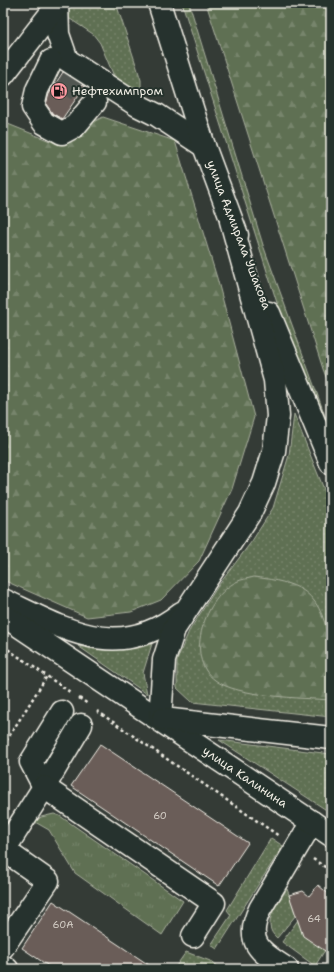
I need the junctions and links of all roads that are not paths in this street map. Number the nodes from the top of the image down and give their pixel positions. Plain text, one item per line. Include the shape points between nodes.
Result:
1 (58, 3) edge
2 (159, 3) edge
3 (58, 34) junction
4 (3, 75) edge
5 (137, 105) junction
6 (204, 146) junction
7 (231, 221) junction
8 (331, 463) edge
9 (3, 600) edge
10 (185, 610) junction
11 (3, 615) edge
12 (62, 712) dead end
13 (160, 719) junction
14 (81, 725) dead end
15 (331, 738) edge
16 (44, 787) junction
17 (312, 822) junction
18 (331, 835) edge
19 (3, 850) edge
20 (193, 936) dead end
21 (3, 947) edge
22 (3, 966) edge
23 (7, 969) edge
24 (287, 969) edge

1 - 3 main road
1 - 4 main road
2 - 6 main road, улица Адмирала Ушакова
3 - 5 main road via 67,60
3 - 5 main road via 55,69 37,90 33,107 44,123 62,132 75,126 88,97 111,106
5 - 6 main road
6 - 7 main road, улица Адмирала Ушакова
7 - 8 main road, улица Адмирала Ушакова
7 - 10 main road via 276,380 278,416 274,451 264,483 250,513
9 - 10 main road via 65,629 83,636 100,638 141,635 158,629
10 - 13 main road via 174,629 164,660
11 - 13 main road, улица Калинина
12 - 16 main road via 31,762
13 - 15 main road, улица Калинина
13 - 17 main road, улица Калинина
14 - 16 main road
16 - 19 main road
16 - 20 main road via 214,903
17 - 18 main road, улица Калинина
17 - 24 main road via 260,909 253,930 259,949
19 - 21 main road via 48,881
22 - 23 main road

